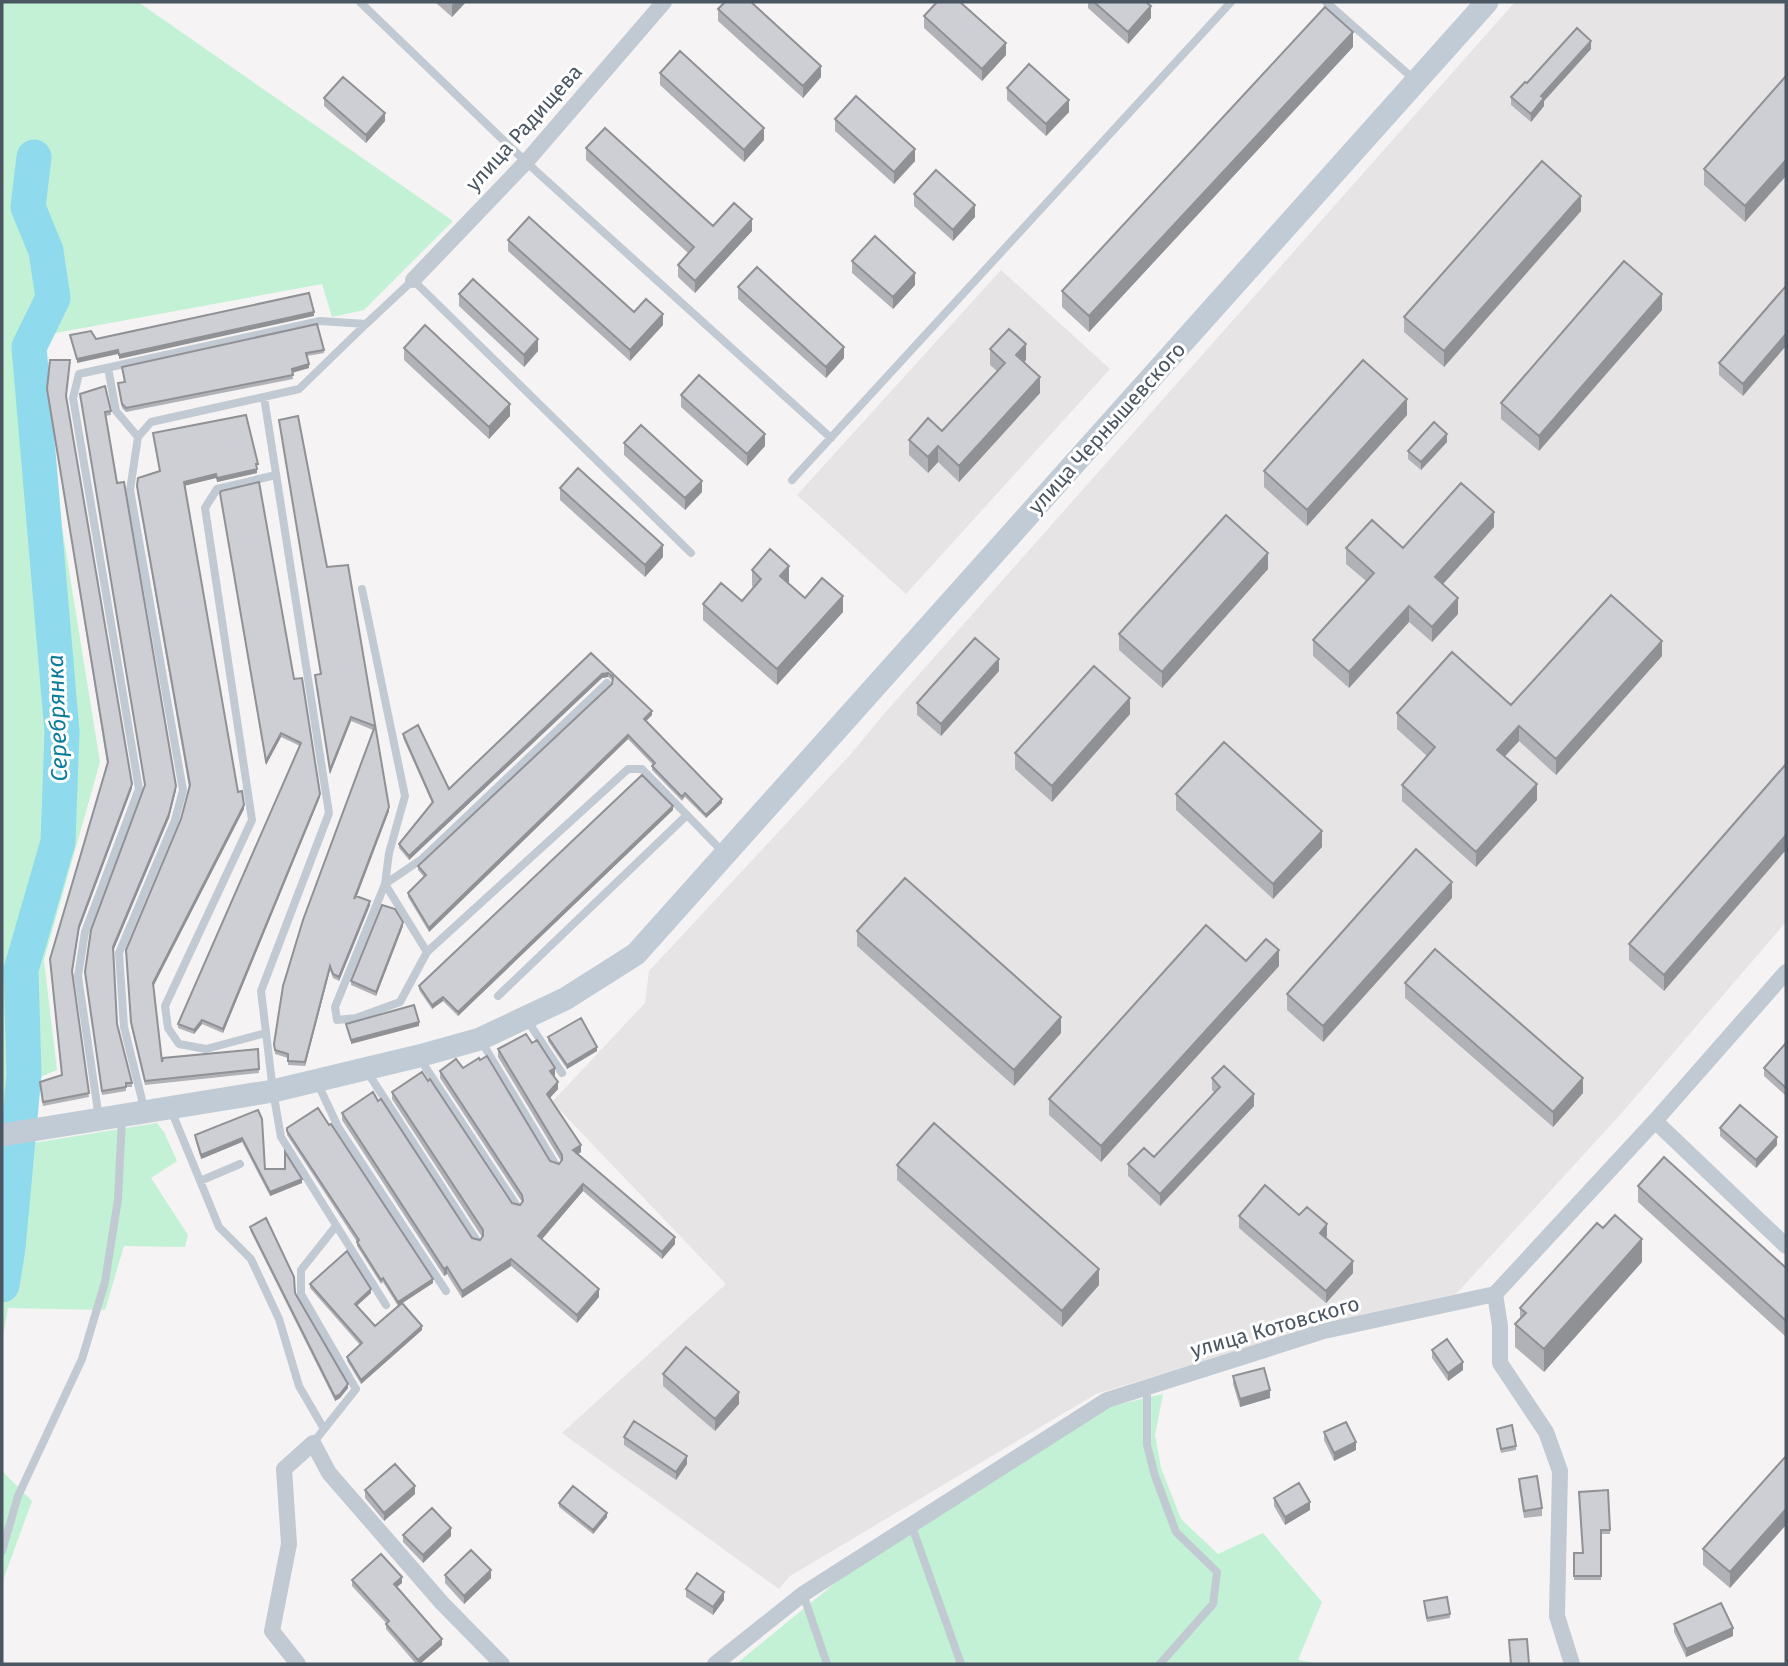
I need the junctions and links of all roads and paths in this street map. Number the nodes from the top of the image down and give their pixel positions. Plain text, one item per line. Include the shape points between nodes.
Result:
1 (360, 2) edge
2 (664, 2) edge
3 (1231, 2) edge
4 (1326, 2) edge
5 (1487, 2) edge
6 (1416, 81) junction
7 (526, 162) junction
8 (413, 280) junction
9 (366, 324) junction
10 (108, 368) junction
11 (264, 397) junction
12 (138, 437) junction
13 (831, 438) junction
14 (276, 475) junction
15 (792, 480) dead end
16 (691, 553) dead end
17 (362, 589) dead end
18 (607, 683) dead end
19 (687, 815) junction
20 (726, 855) junction
21 (385, 884) junction
22 (427, 952) junction
23 (1786, 972) edge
24 (498, 996) dead end
25 (525, 1017) junction
26 (266, 1033) junction
27 (480, 1039) junction
28 (419, 1056) junction
29 (366, 1070) junction
30 (562, 1073) dead end
31 (317, 1082) junction
32 (273, 1091) junction
33 (170, 1108) junction
34 (145, 1112) junction
35 (104, 1118) junction
36 (1656, 1121) junction
37 (2, 1135) edge
38 (240, 1164) dead end
39 (556, 1165) edge
40 (200, 1181) junction
41 (517, 1206) edge
42 (336, 1226) junction
43 (477, 1241) edge
44 (1786, 1246) edge
45 (446, 1291) dead end
46 (1494, 1294) junction
47 (386, 1306) dead end
48 (1147, 1387) junction
49 (324, 1429) junction
50 (313, 1443) junction
51 (911, 1524) junction
52 (2, 1550) edge
53 (803, 1594) junction
54 (298, 1664) edge
55 (502, 1664) edge
56 (715, 1664) edge
57 (827, 1664) edge
58 (961, 1664) edge
59 (1160, 1664) edge
60 (1572, 1664) edge

1 - 7 lane
2 - 7 street, улица Радищева
3 - 13 lane
4 - 6 lane
5 - 6 street, улица Чернышевского
6 - 20 street, улица Чернышевского
7 - 8 street, улица Радищева
7 - 13 lane
8 - 9 lane
8 - 16 lane
9 - 10 lane via 320,321
9 - 11 lane via 299,389
10 - 12 lane via 116,411
10 - 35 lane via 79,374 73,398 139,789 85,932 78,976
11 - 12 lane via 150,422
11 - 14 lane
12 - 34 lane via 130,490 183,790 175,820 119,953 124,1027
13 - 15 lane
14 - 26 lane via 329,813 261,991
14 - 26 lane via 217,489 205,508 252,820 165,1006 168,1028 179,1044 206,1049
17 - 21 lane via 405,796
18 - 21 lane via 422,859
19 - 20 lane
19 - 22 lane via 642,769 628,769
19 - 24 lane
20 - 25 street, улица Чернышевского via 636,954 565,999
21 - 22 lane
21 - 22 lane via 335,1007 337,1020 400,1002
23 - 36 street
25 - 27 street, улица Чернышевского
25 - 30 lane
26 - 32 lane
27 - 28 street, улица Чернышевского
27 - 39 lane
28 - 29 street, улица Чернышевского
28 - 41 lane
29 - 31 street, улица Чернышевского
29 - 43 lane
31 - 32 street, улица Чернышевского
31 - 45 lane via 338,1127
32 - 33 street, улица Чернышевского
32 - 42 lane via 281,1137
33 - 34 street, улица Чернышевского
33 - 40 lane
34 - 35 street, улица Чернышевского
35 - 37 street, улица Чернышевского
35 - 52 lane via 118,1199 105,1282 82,1359 18,1496
36 - 44 street
36 - 46 street
38 - 40 lane
40 - 49 lane via 219,1227 251,1259 279,1319 299,1386
42 - 47 lane
42 - 49 lane via 301,1270 302,1294 356,1389
46 - 48 street, улица Котовского via 1324,1332
46 - 60 street via 1500,1363 1546,1432 1560,1471 1557,1616
48 - 51 street, улица Котовского via 1107,1400
48 - 59 lane via 1147,1445 1176,1532 1217,1572 1213,1604
49 - 50 lane
50 - 54 street via 284,1469 289,1544 272,1631
50 - 55 street via 329,1473 442,1603
51 - 53 street, улица Котовского
51 - 58 lane
53 - 56 street, улица Котовского
53 - 57 lane

